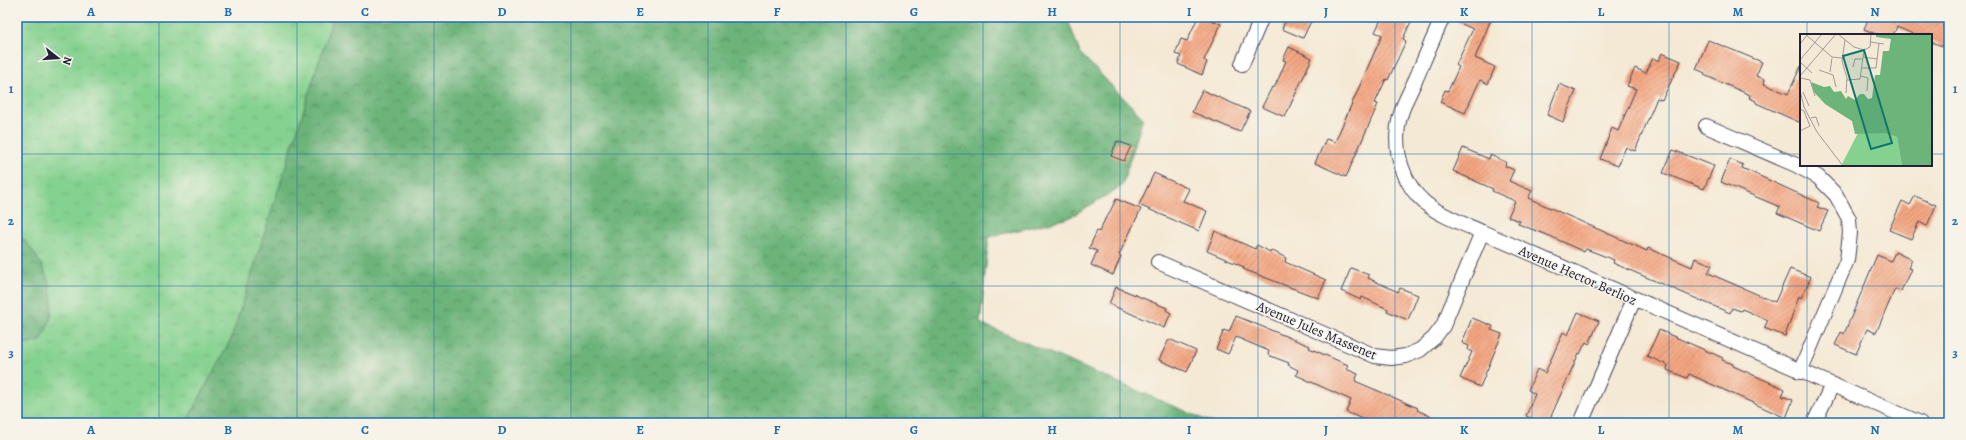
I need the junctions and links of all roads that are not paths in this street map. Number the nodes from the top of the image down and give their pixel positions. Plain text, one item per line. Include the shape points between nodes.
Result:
1 (1262, 17) edge
2 (1442, 17) edge
3 (1242, 64) dead end
4 (1706, 126) dead end
5 (1482, 232) junction
6 (1158, 262) dead end
7 (1634, 299) junction
8 (1800, 372) junction
9 (1832, 385) junction
10 (1581, 423) edge
11 (1814, 423) edge
12 (1920, 423) edge

1 - 3 street
2 - 5 street, Avenue Hector Berlioz via 1402,112 1397,134 1399,157 1408,181 1426,203
4 - 8 street via 1818,177 1836,195 1849,219 1847,260
5 - 6 street, Avenue Jules Massenet via 1438,334 1420,350 1396,358 1375,356
5 - 7 street, Avenue Hector Berlioz
7 - 8 street, Avenue Hector Berlioz
7 - 10 street
8 - 9 street, Avenue Hector Berlioz
9 - 11 street
9 - 12 street, Avenue Hector Berlioz

